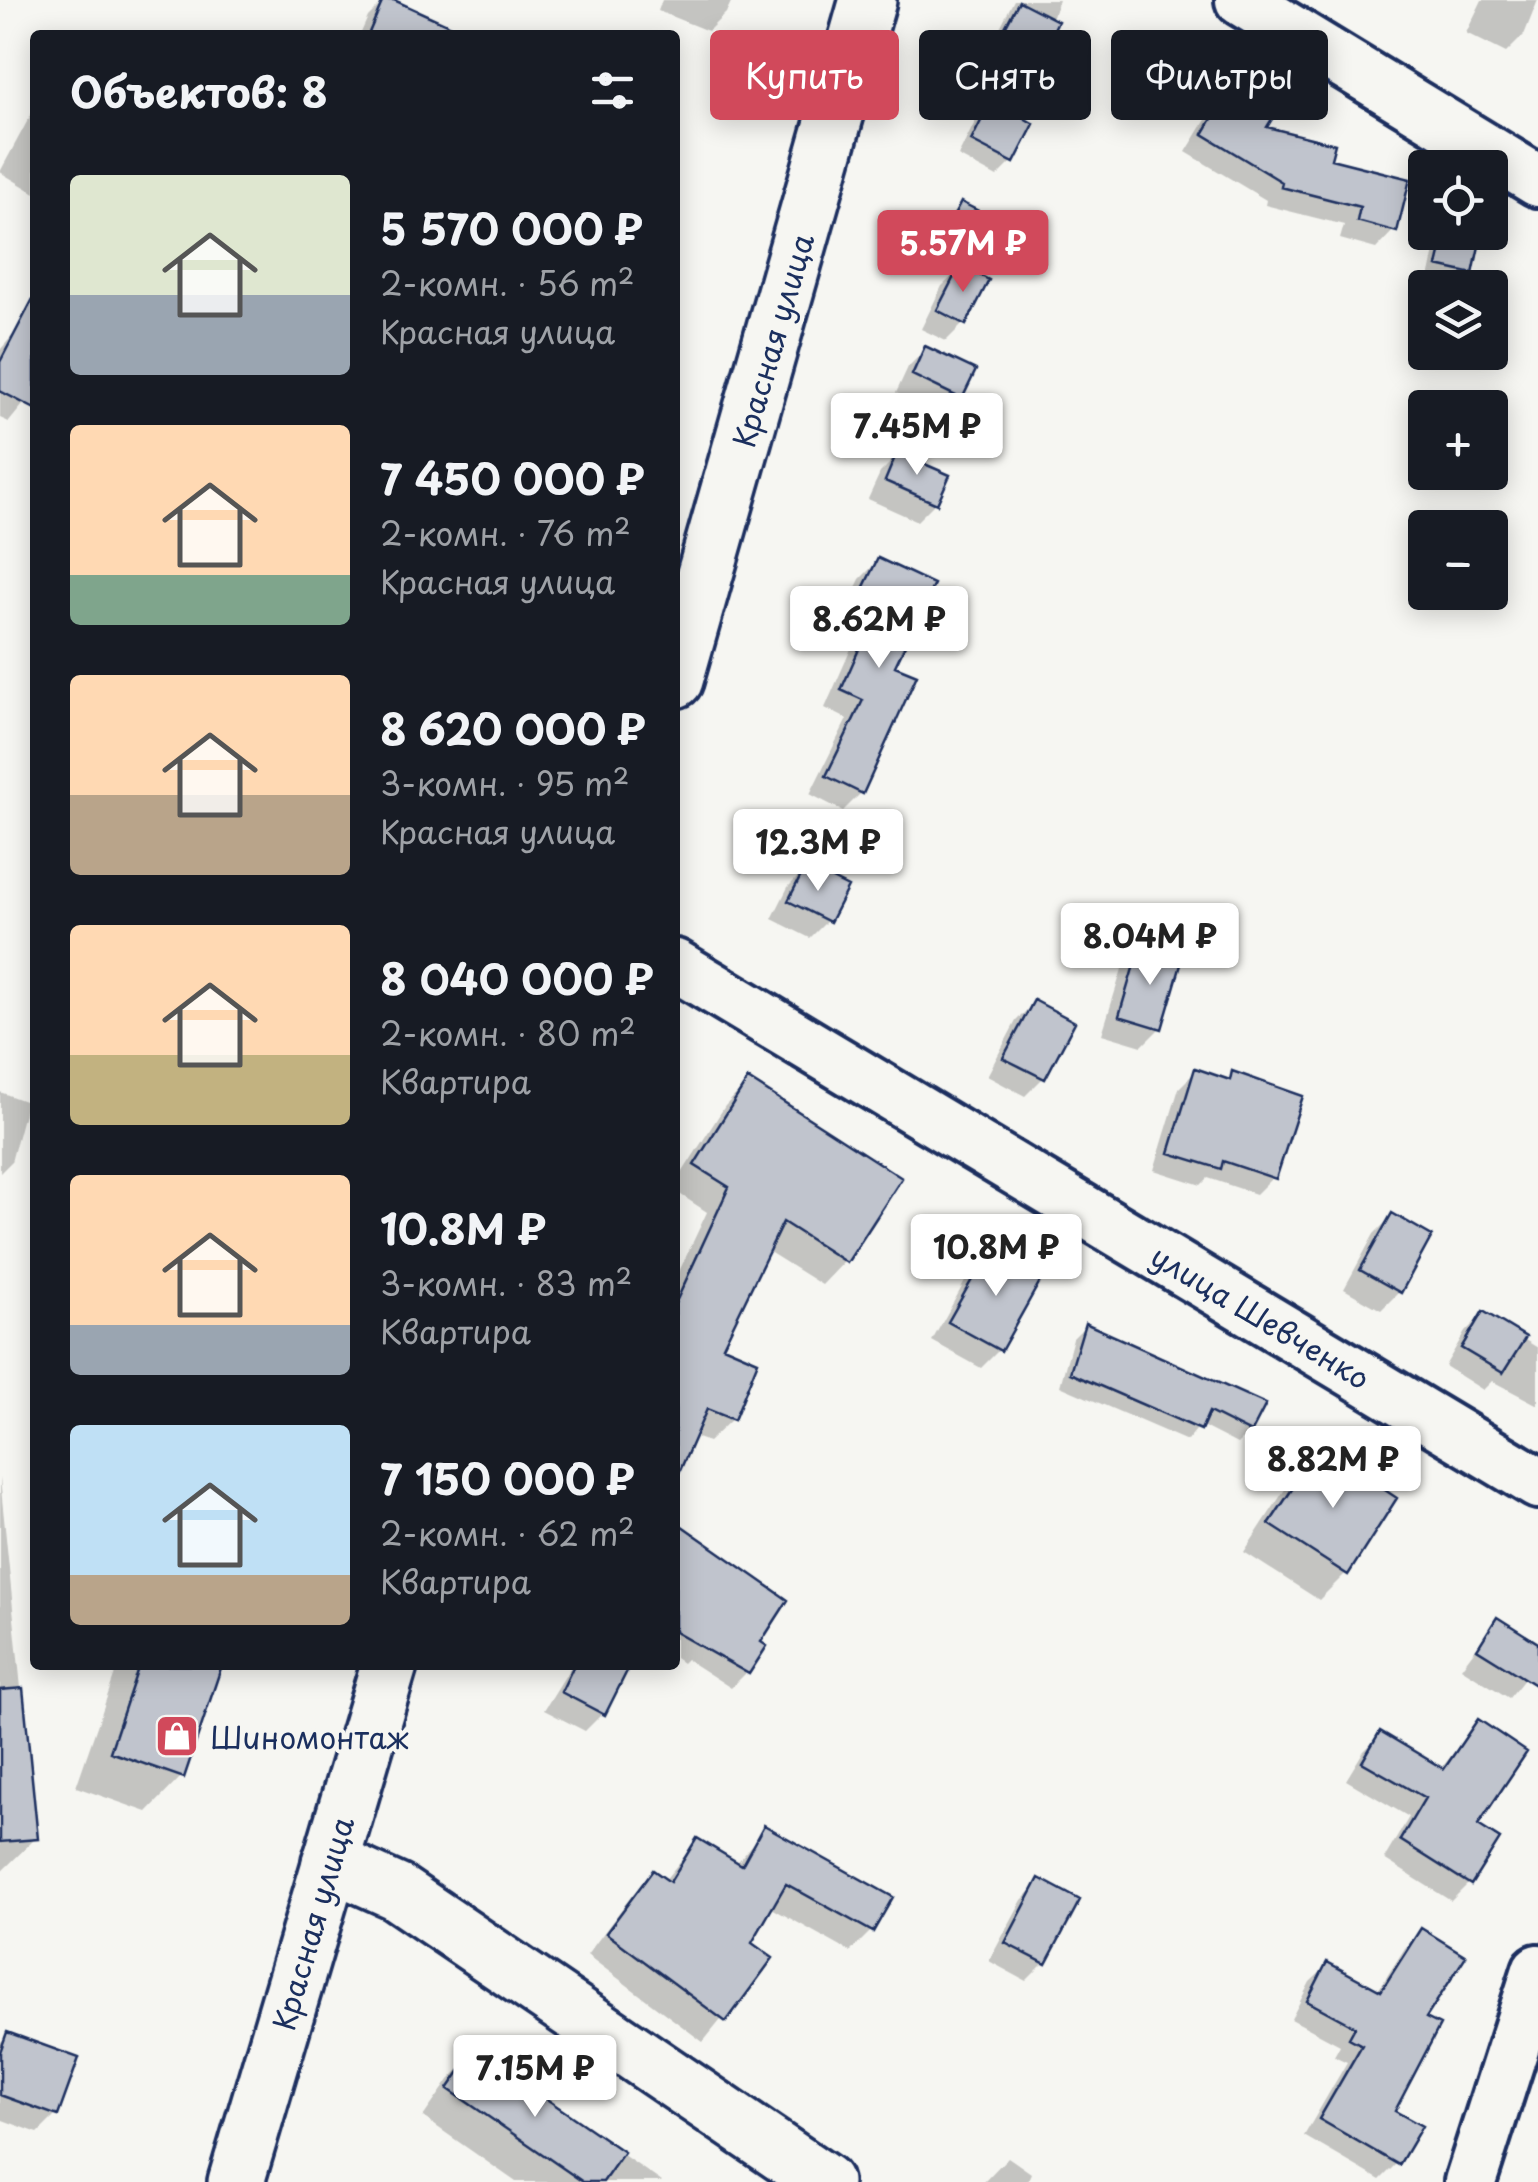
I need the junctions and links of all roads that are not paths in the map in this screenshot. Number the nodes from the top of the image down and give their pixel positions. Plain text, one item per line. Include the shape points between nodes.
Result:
1 (868, 0) edge
2 (1241, 0) edge
3 (1538, 181) edge
4 (680, 662) edge
5 (680, 968) edge
6 (1538, 1483) edge
7 (388, 1670) edge
8 (330, 1862) junction
9 (1538, 1970) edge
10 (236, 2182) edge
11 (824, 2182) edge
12 (1470, 2182) edge

1 - 4 main road, Красная улица
2 - 3 street
5 - 6 street, улица Шевченко
7 - 8 main road, Красная улица
8 - 10 main road, Красная улица
8 - 11 main road via 397,1892
9 - 12 street

